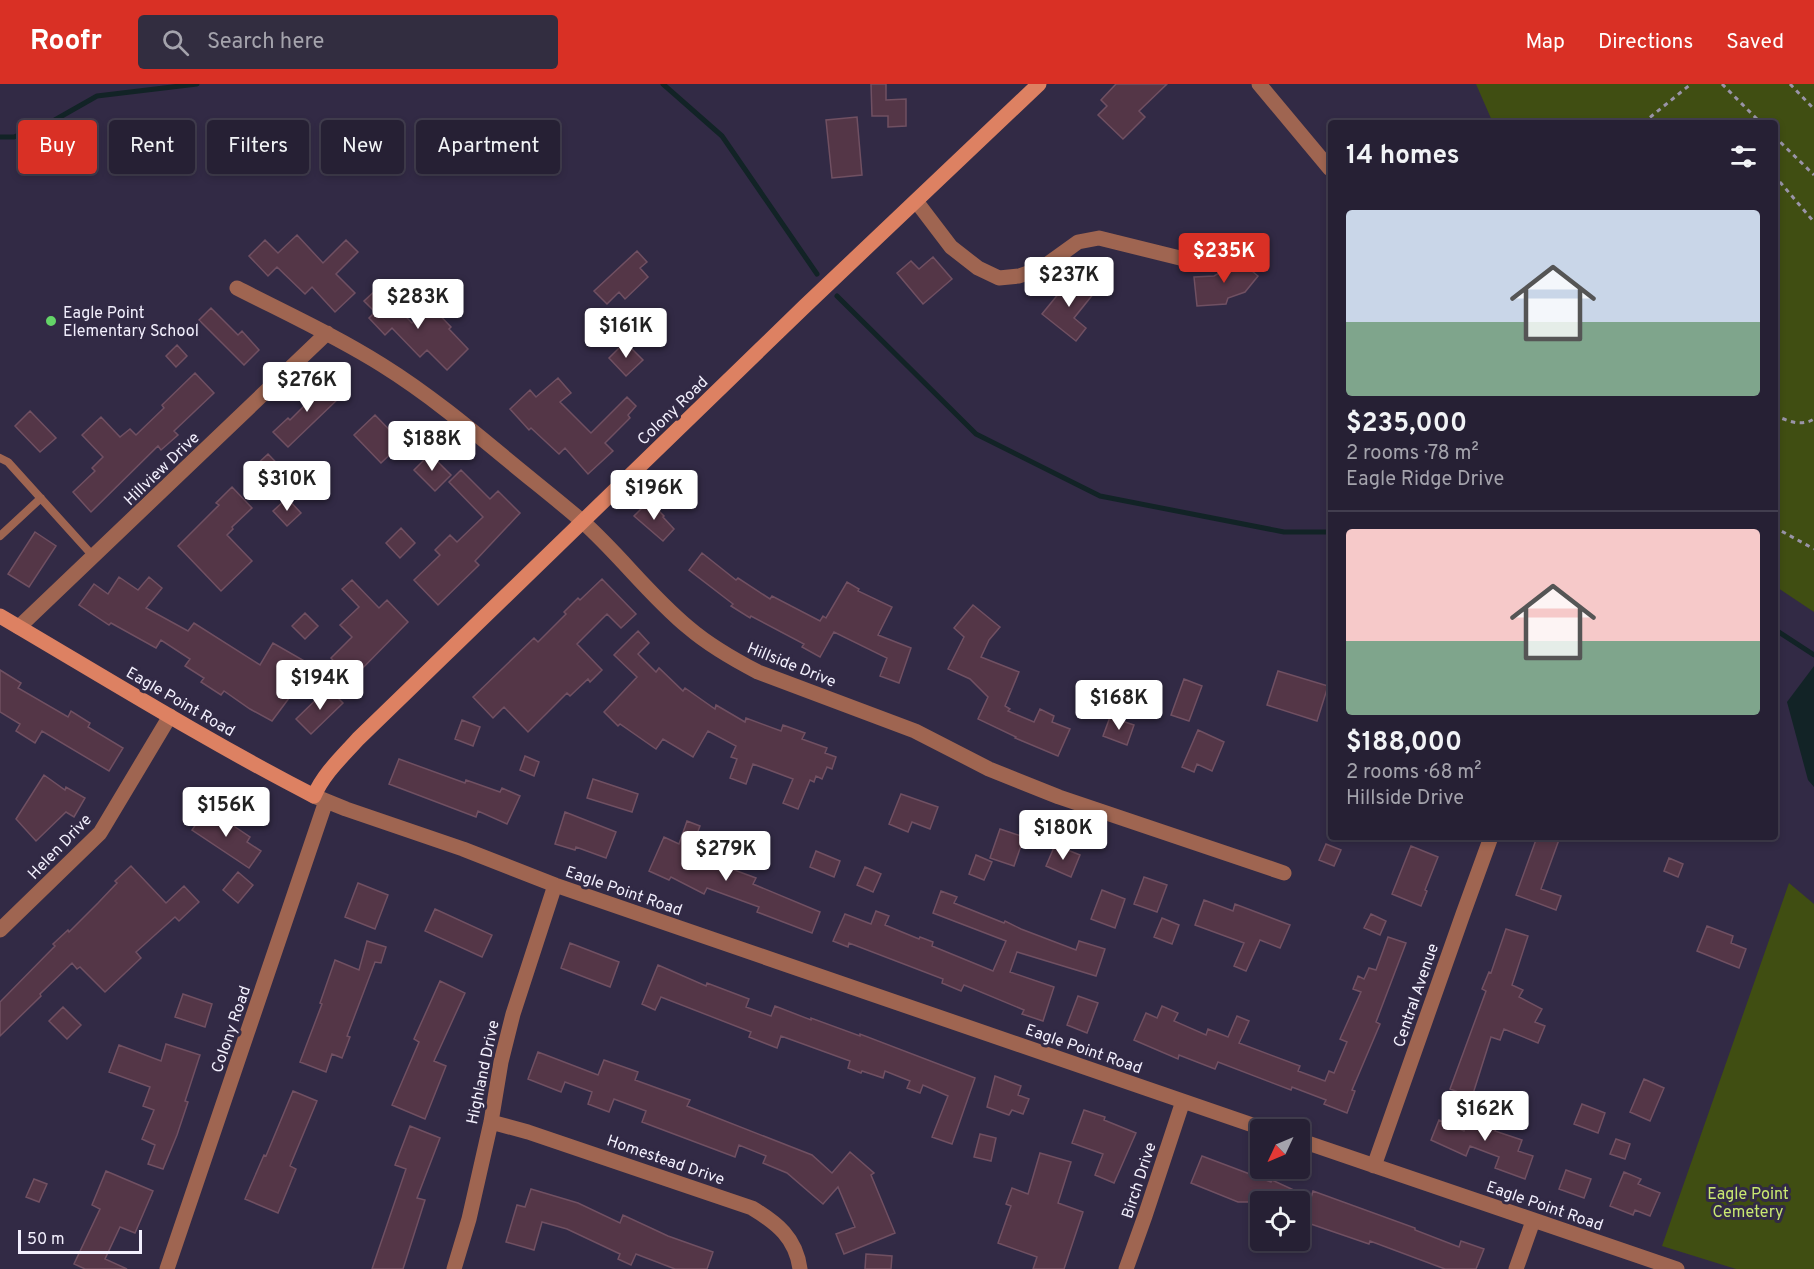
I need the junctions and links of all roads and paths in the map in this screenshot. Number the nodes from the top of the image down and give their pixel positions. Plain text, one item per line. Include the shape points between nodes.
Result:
1 (1039, 84) edge
2 (1259, 84) edge
3 (1691, 84) edge
4 (1722, 84) edge
5 (1791, 84) edge
6 (1814, 108) edge
7 (1647, 120) edge
8 (1758, 120) edge
9 (1778, 140) edge
10 (1328, 167) edge
11 (1814, 175) edge
12 (1778, 180) edge
13 (916, 201) junction
14 (1814, 222) edge
15 (1184, 259) dead end
16 (237, 288) dead end
17 (327, 333) junction
18 (1778, 417) edge
19 (1814, 419) edge
20 (0, 458) edge
21 (41, 498) junction
22 (582, 522) junction
23 (1778, 529) edge
24 (0, 536) edge
25 (1814, 549) edge
26 (93, 556) junction
27 (0, 616) edge
28 (19, 627) junction
29 (170, 716) junction
30 (320, 798) junction
31 (1490, 840) edge
32 (1284, 873) dead end
33 (555, 885) junction
34 (0, 930) edge
35 (1183, 1101) junction
36 (491, 1122) junction
37 (1250, 1124) edge
38 (1310, 1144) edge
39 (1374, 1166) junction
40 (1533, 1221) junction
41 (167, 1269) edge
42 (454, 1269) edge
43 (800, 1269) edge
44 (1126, 1269) edge
45 (1516, 1269) edge
46 (1677, 1269) edge

1 - 13 street, Colony Road
2 - 10 street
3 - 7 path
4 - 8 path
5 - 6 path
9 - 11 path
12 - 14 path
13 - 15 street via 951,247 999,278 1042,268 1078,242 1099,238
13 - 22 street, Colony Road
16 - 17 street, Hillside Drive
17 - 22 street, Hillside Drive via 423,393
17 - 26 street, Hillview Drive
18 - 19 path via 1793,423
20 - 21 lane
21 - 24 lane
21 - 26 lane
22 - 30 street, Colony Road via 358,739 319,786
22 - 32 street, Hillside Drive via 687,627 714,648 758,672 915,731 988,769 1059,797
23 - 25 path
26 - 28 street, Hillview Drive
27 - 28 street, Eagle Point Road
28 - 29 street, Eagle Point Road
29 - 30 street, Eagle Point Road
29 - 34 street, Helen Drive via 100,833
30 - 33 street, Eagle Point Road
30 - 41 street, Colony Road
31 - 39 street, Central Avenue
33 - 35 street, Eagle Point Road
33 - 36 street, Highland Drive via 513,1014
35 - 37 street, Eagle Point Road
35 - 44 street, Birch Drive
36 - 42 street, Highland Drive via 470,1220
36 - 43 street, Homestead Drive via 752,1208 789,1238
38 - 39 street, Eagle Point Road
39 - 40 street, Eagle Point Road
40 - 45 street
40 - 46 street, Eagle Point Road

